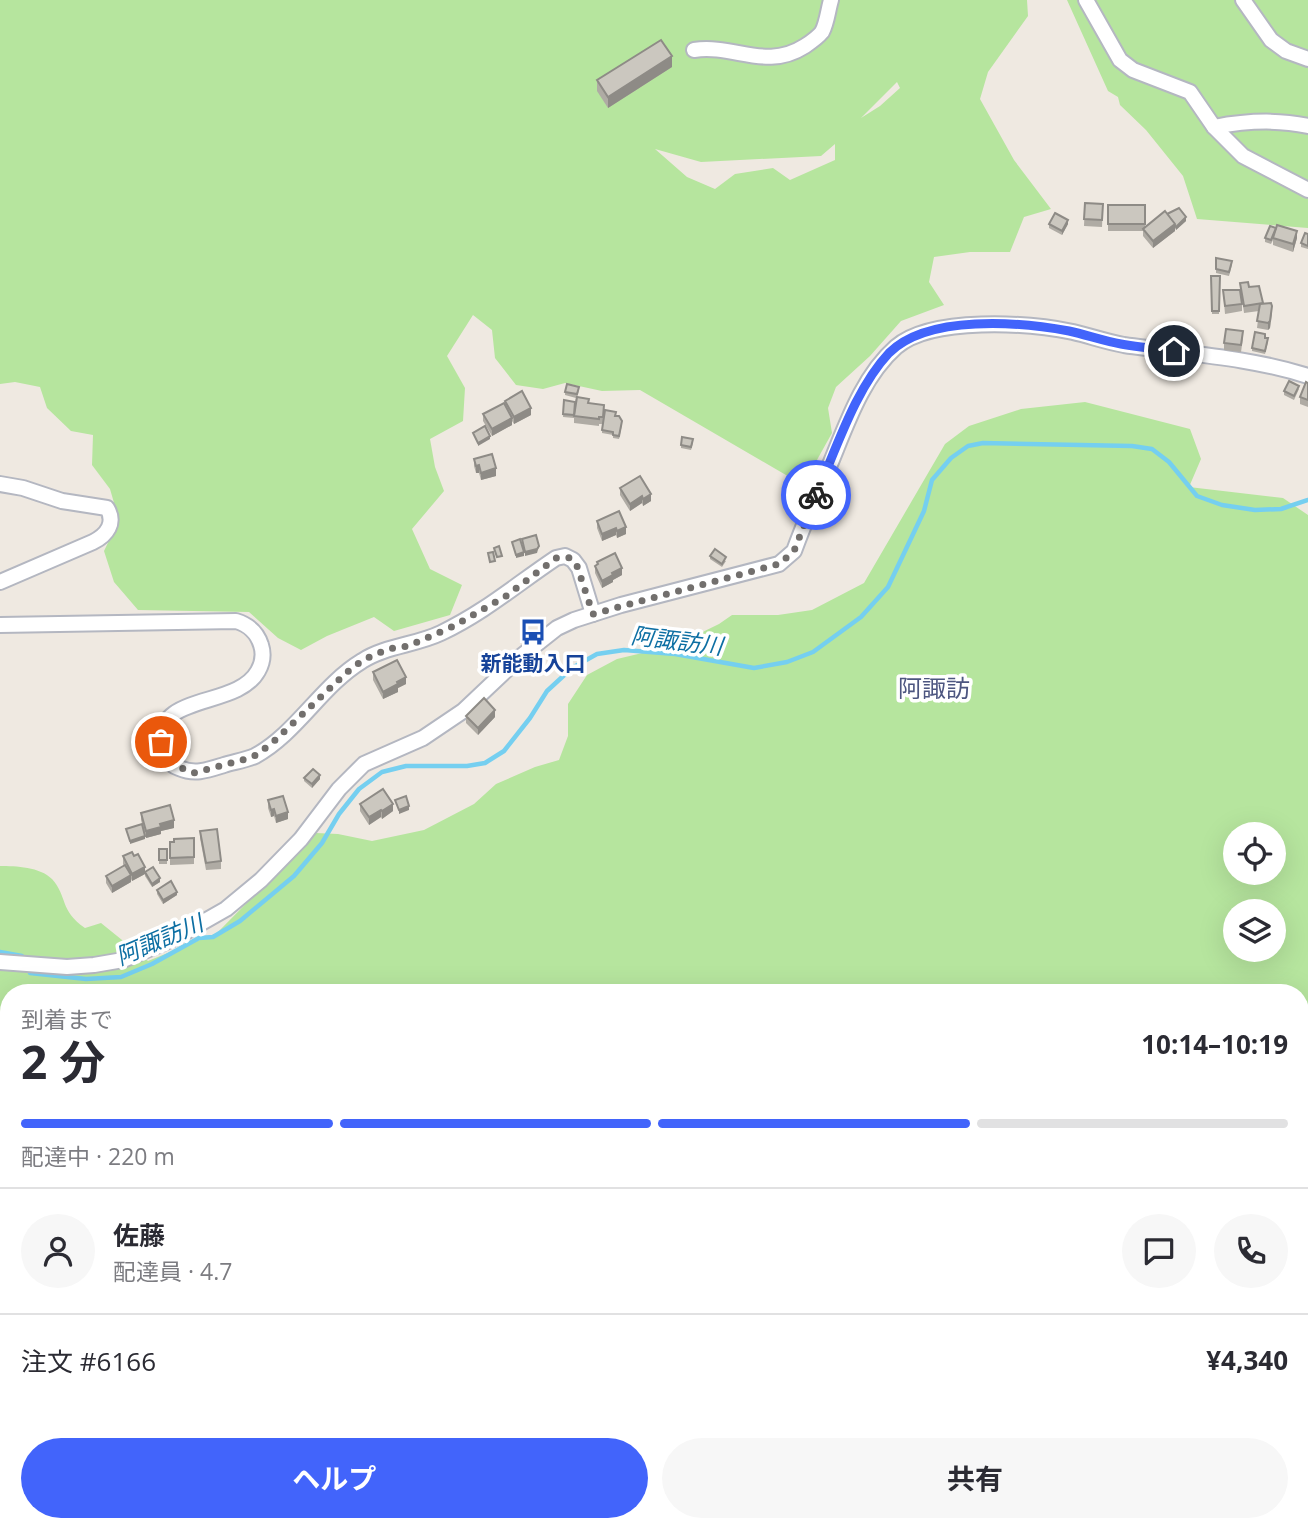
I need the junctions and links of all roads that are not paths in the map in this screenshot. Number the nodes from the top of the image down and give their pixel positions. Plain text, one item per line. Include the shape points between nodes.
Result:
1 (831, 0) edge
2 (1086, 0) edge
3 (1243, 0) edge
4 (694, 50) dead end
5 (1308, 59) edge
6 (1308, 126) edge
7 (1214, 127) junction
8 (1308, 190) edge
9 (1308, 376) edge
10 (0, 484) edge
11 (0, 582) edge
12 (593, 614) junction
13 (0, 625) edge
14 (0, 962) edge

1 - 4 street via 821,33 794,53 764,58 710,48
2 - 7 street via 1120,61 1190,92
3 - 5 street via 1271,40
6 - 7 street via 1238,122
7 - 8 street via 1243,156
9 - 12 street via 1280,367 1023,325 963,326 926,333 899,344 877,368 849,420 794,551 779,564
10 - 11 street via 107,508 111,521 105,536
12 - 13 street via 576,563 565,556 556,558 506,596 449,629 363,660 253,757 194,773 169,763 163,754 162,727 180,709 233,692 254,678 263,659 262,648 247,624
12 - 14 street via 557,628 463,711 423,738 364,764 261,880 202,924 123,960 67,967

